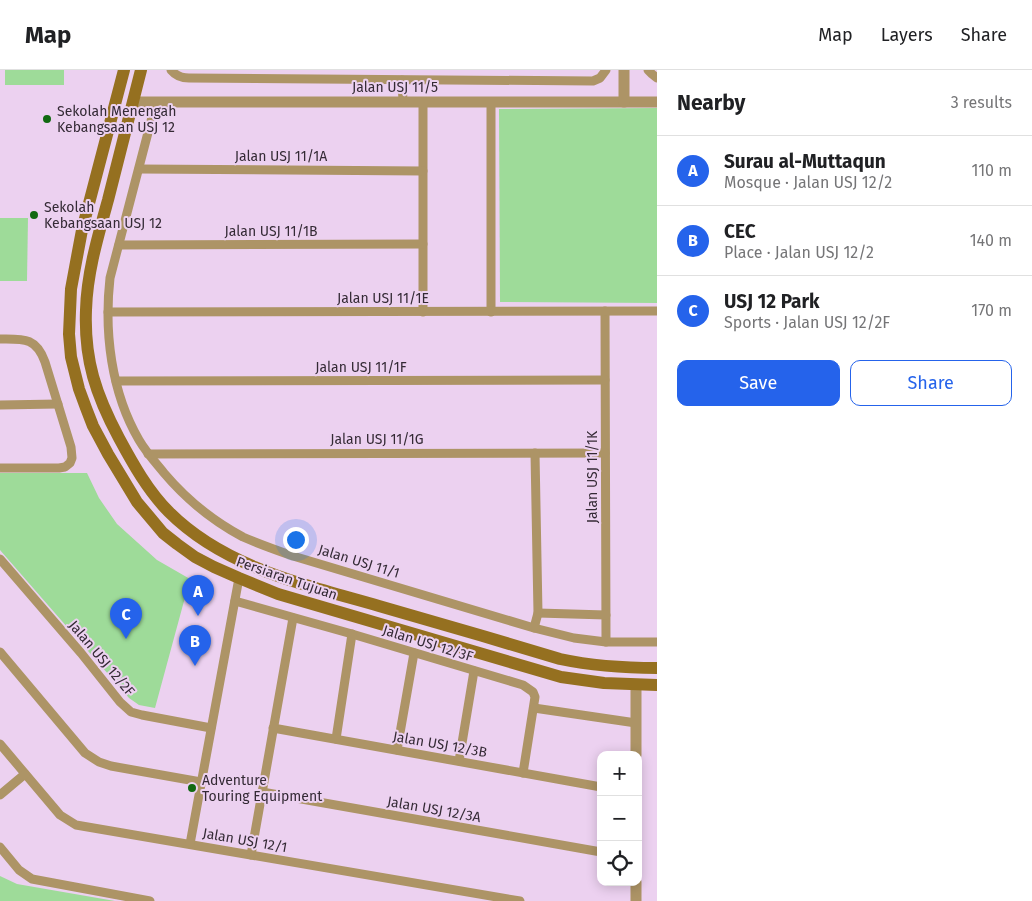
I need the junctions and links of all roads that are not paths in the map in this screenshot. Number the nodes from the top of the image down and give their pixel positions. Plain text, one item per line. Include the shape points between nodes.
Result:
1 (124, 70) edge
2 (141, 70) edge
3 (171, 70) edge
4 (606, 70) edge
5 (624, 70) edge
6 (648, 70) edge
7 (657, 78) edge
8 (402, 80) junction
9 (133, 102) junction
10 (156, 102) junction
11 (402, 102) junction
12 (422, 102) junction
13 (490, 102) junction
14 (624, 102) junction
15 (657, 102) edge
16 (139, 169) junction
17 (423, 171) junction
18 (423, 244) junction
19 (119, 245) junction
20 (657, 311) edge
21 (108, 312) junction
22 (423, 312) junction
23 (490, 312) junction
24 (605, 312) junction
25 (0, 339) edge
26 (605, 380) junction
27 (116, 381) junction
28 (58, 404) junction
29 (0, 405) edge
30 (109, 419) junction
31 (94, 426) junction
32 (535, 453) junction
33 (605, 453) junction
34 (148, 454) junction
35 (0, 468) edge
36 (0, 559) edge
37 (239, 578) junction
38 (235, 601) junction
39 (538, 612) junction
40 (606, 615) junction
41 (293, 618) junction
42 (534, 628) junction
43 (352, 634) junction
44 (606, 642) junction
45 (657, 642) edge
46 (0, 652) edge
47 (414, 653) junction
48 (657, 668) edge
49 (474, 671) junction
50 (636, 685) junction
51 (657, 685) edge
52 (534, 708) junction
53 (636, 723) junction
54 (211, 728) junction
55 (274, 728) junction
56 (336, 739) junction
57 (0, 744) edge
58 (397, 750) junction
59 (636, 751) edge
60 (459, 761) junction
61 (523, 773) junction
62 (25, 774) junction
63 (202, 782) junction
64 (597, 786) edge
65 (262, 792) junction
66 (0, 795) edge
67 (190, 844) junction
68 (0, 847) edge
69 (597, 851) edge
70 (251, 855) junction
71 (636, 886) edge
72 (150, 901) edge
73 (520, 901) edge
74 (636, 901) edge

1 - 31 main road, Persiaran Tujuan via 70,289 71,357 79,389
2 - 9 main road, Persiaran Tujuan
3 - 8 street via 182,78
4 - 8 street via 593,81
5 - 14 street
6 - 7 street
8 - 11 street
9 - 10 street, Jalan USJ 11/5
9 - 30 main road, Persiaran Tujuan via 87,291 88,355
10 - 11 street, Jalan USJ 11/5
10 - 16 street, Jalan USJ 11/1
11 - 12 street, Jalan USJ 11/5
12 - 13 street, Jalan USJ 11/5
12 - 17 street
13 - 14 street, Jalan USJ 11/5
13 - 23 street
14 - 15 street, Jalan USJ 11/5
16 - 17 street, Jalan USJ 11/1A
16 - 19 street, Jalan USJ 11/1
17 - 18 street
18 - 19 street, Jalan USJ 11/1B
18 - 22 street
19 - 21 street, Jalan USJ 11/1 via 110,278
20 - 24 street, Jalan USJ 11/1E
21 - 22 street, Jalan USJ 11/1E
21 - 27 street, Jalan USJ 11/1
22 - 23 street, Jalan USJ 11/1E
23 - 24 street, Jalan USJ 11/1E
24 - 26 street, Jalan USJ 11/1K
25 - 28 street via 35,344 43,356
26 - 27 street, Jalan USJ 11/1F
26 - 33 street, Jalan USJ 11/1K
27 - 34 street, Jalan USJ 11/1 via 128,417
28 - 29 street
28 - 35 street via 71,447 70,463 58,468
30 - 31 main road via 98,418
30 - 48 main road, Persiaran Tujuan via 135,466 168,512 200,538 241,561 305,584 560,659 616,668
31 - 37 main road, Persiaran Tujuan via 136,502 163,532 195,557
32 - 33 street, Jalan USJ 11/1G
32 - 34 street, Jalan USJ 11/1G
32 - 39 street
33 - 40 street, Jalan USJ 11/1K
34 - 42 street, Jalan USJ 11/1 via 187,498 218,522 263,546
36 - 54 street, Jalan USJ 12/2F via 131,712
37 - 38 street
37 - 50 main road, Persiaran Tujuan via 278,594 561,677
38 - 41 street, Jalan USJ 12/3F
38 - 54 street
39 - 40 street
39 - 42 street
40 - 44 street, Jalan USJ 11/1K
41 - 43 street, Jalan USJ 12/3F
41 - 55 street
42 - 44 street, Jalan USJ 11/1
43 - 47 street, Jalan USJ 12/3F
43 - 56 street
44 - 45 street, Jalan USJ 11/1
46 - 63 street via 91,758 111,766
47 - 49 street, Jalan USJ 12/3F
47 - 58 street
49 - 52 street, Jalan USJ 12/3F via 529,688 535,697
49 - 60 street
50 - 51 main road, Persiaran Tujuan
50 - 53 street
52 - 53 street
52 - 61 street, Jalan USJ 12/3F
53 - 59 street
54 - 63 street
55 - 56 street, Jalan USJ 12/3B
55 - 65 street
56 - 58 street, Jalan USJ 12/3B
57 - 62 street, Jalan USJ 12/1
58 - 60 street, Jalan USJ 12/3B
60 - 61 street, Jalan USJ 12/3B
61 - 64 street, Jalan USJ 12/3B
62 - 66 street
62 - 67 street, Jalan USJ 12/1 via 60,815 76,824
63 - 67 street
65 - 69 street, Jalan USJ 12/3A
65 - 70 street
67 - 70 street, Jalan USJ 12/1
68 - 72 street via 32,879
70 - 73 street, Jalan USJ 12/1
71 - 74 street

